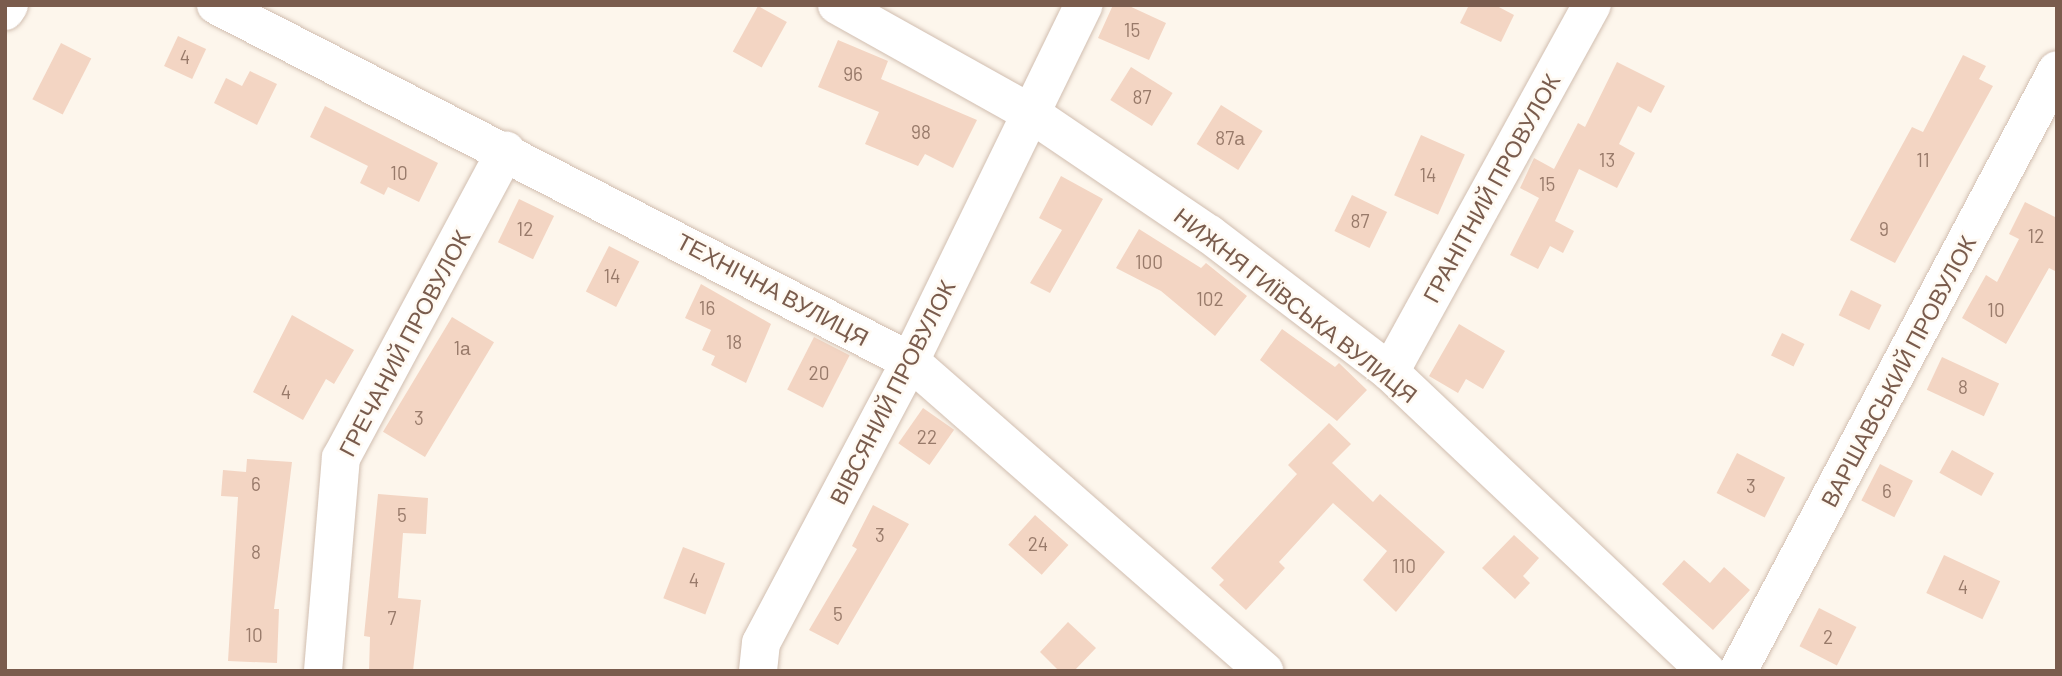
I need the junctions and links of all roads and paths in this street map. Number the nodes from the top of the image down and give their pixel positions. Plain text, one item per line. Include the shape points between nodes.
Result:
1 (9, 5) edge
2 (216, 5) edge
3 (836, 5) edge
4 (1084, 5) edge
5 (1592, 5) edge
6 (5, 11) edge
7 (2057, 70) edge
8 (1030, 113) junction
9 (506, 150) junction
10 (910, 361) junction
11 (1390, 372) junction
12 (323, 671) edge
13 (758, 671) edge
14 (1264, 671) edge
15 (1706, 671) edge
16 (1738, 671) edge

1 - 6 street
2 - 9 street, ТЕХНІЧНА ВУЛИЦЯ
3 - 8 street, НИЖНЯ ГИЇВСЬКА ВУЛИЦЯ
4 - 8 street, ВІВСЯНИЙ ПРОВУЛОК
5 - 11 street, ГРАНІТНИЙ ПРОВУЛОК
7 - 16 street, ВАРШАВСЬКИЙ ПРОВУЛОК
8 - 10 street, ВІВСЯНИЙ ПРОВУЛОК
8 - 11 street, НИЖНЯ ГИЇВСЬКА ВУЛИЦЯ via 1209,234
9 - 10 street, ТЕХНІЧНА ВУЛИЦЯ
9 - 12 street, ГРЕЧАНИЙ ПРОВУЛОК via 341,458
10 - 13 street, ВІВСЯНИЙ ПРОВУЛОК via 761,643
10 - 14 street, ТЕХНІЧНА ВУЛИЦЯ
11 - 15 street, НИЖНЯ ГИЇВСЬКА ВУЛИЦЯ

